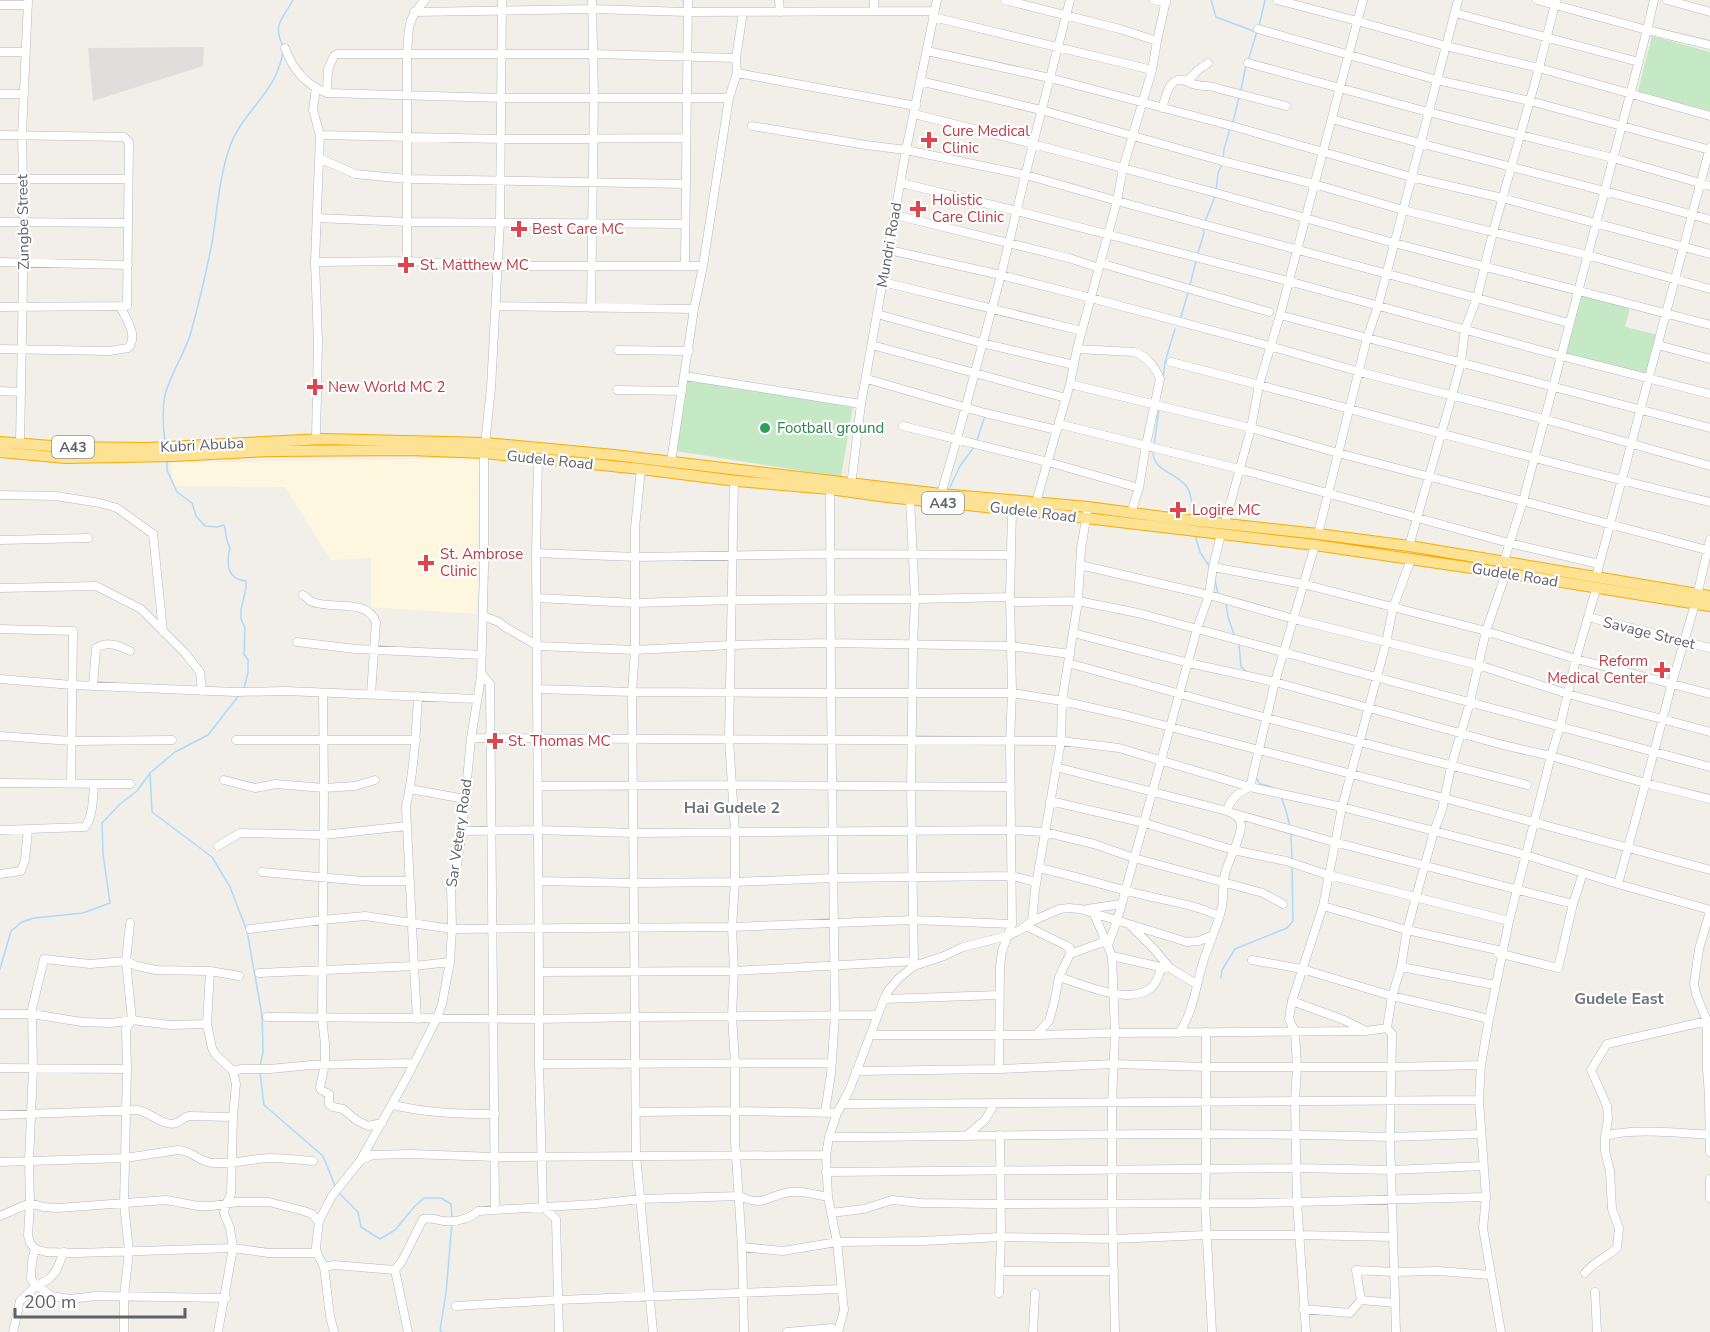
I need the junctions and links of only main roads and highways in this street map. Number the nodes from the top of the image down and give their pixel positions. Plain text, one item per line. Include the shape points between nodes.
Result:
1 (0, 442) edge
2 (258, 442) joint
3 (485, 448) junction
4 (0, 452) edge
5 (146, 452) junction
6 (173, 452) junction
7 (851, 487) junction
8 (1087, 512) junction
9 (1317, 540) junction
10 (1596, 583) junction
11 (1710, 596) edge
12 (1696, 598) junction
13 (1710, 606) edge

1 - 5 highway, A43
2 - 3 highway, Gudele Road / A43 via 316,439
2 - 6 highway, Kubri Abuba / A43
3 - 6 highway, Gudele Road / A43
3 - 7 highway, Gudele Road / A43 via 671,462
3 - 7 highway, Gudele Road / A43 via 538,459 638,470 830,489
4 - 5 highway, A43 via 66,458
5 - 6 highway, Kubri Abuba / A43
7 - 8 highway, Gudele Road / A43 via 1036,502
7 - 8 highway, Gudele Road / A43 via 910,499 1012,510
8 - 9 highway, Gudele Road / A43 via 1221,534
8 - 9 highway, Gudele Road / A43 via 1225,524
9 - 10 highway, Gudele Road / A43 via 1411,559
9 - 10 highway, Gudele Road / A43 via 1409,546 1504,561
10 - 12 highway, Gudele Road / A43
11 - 12 highway, Gudele Road / A43
12 - 13 highway, Gudele Road / A43

